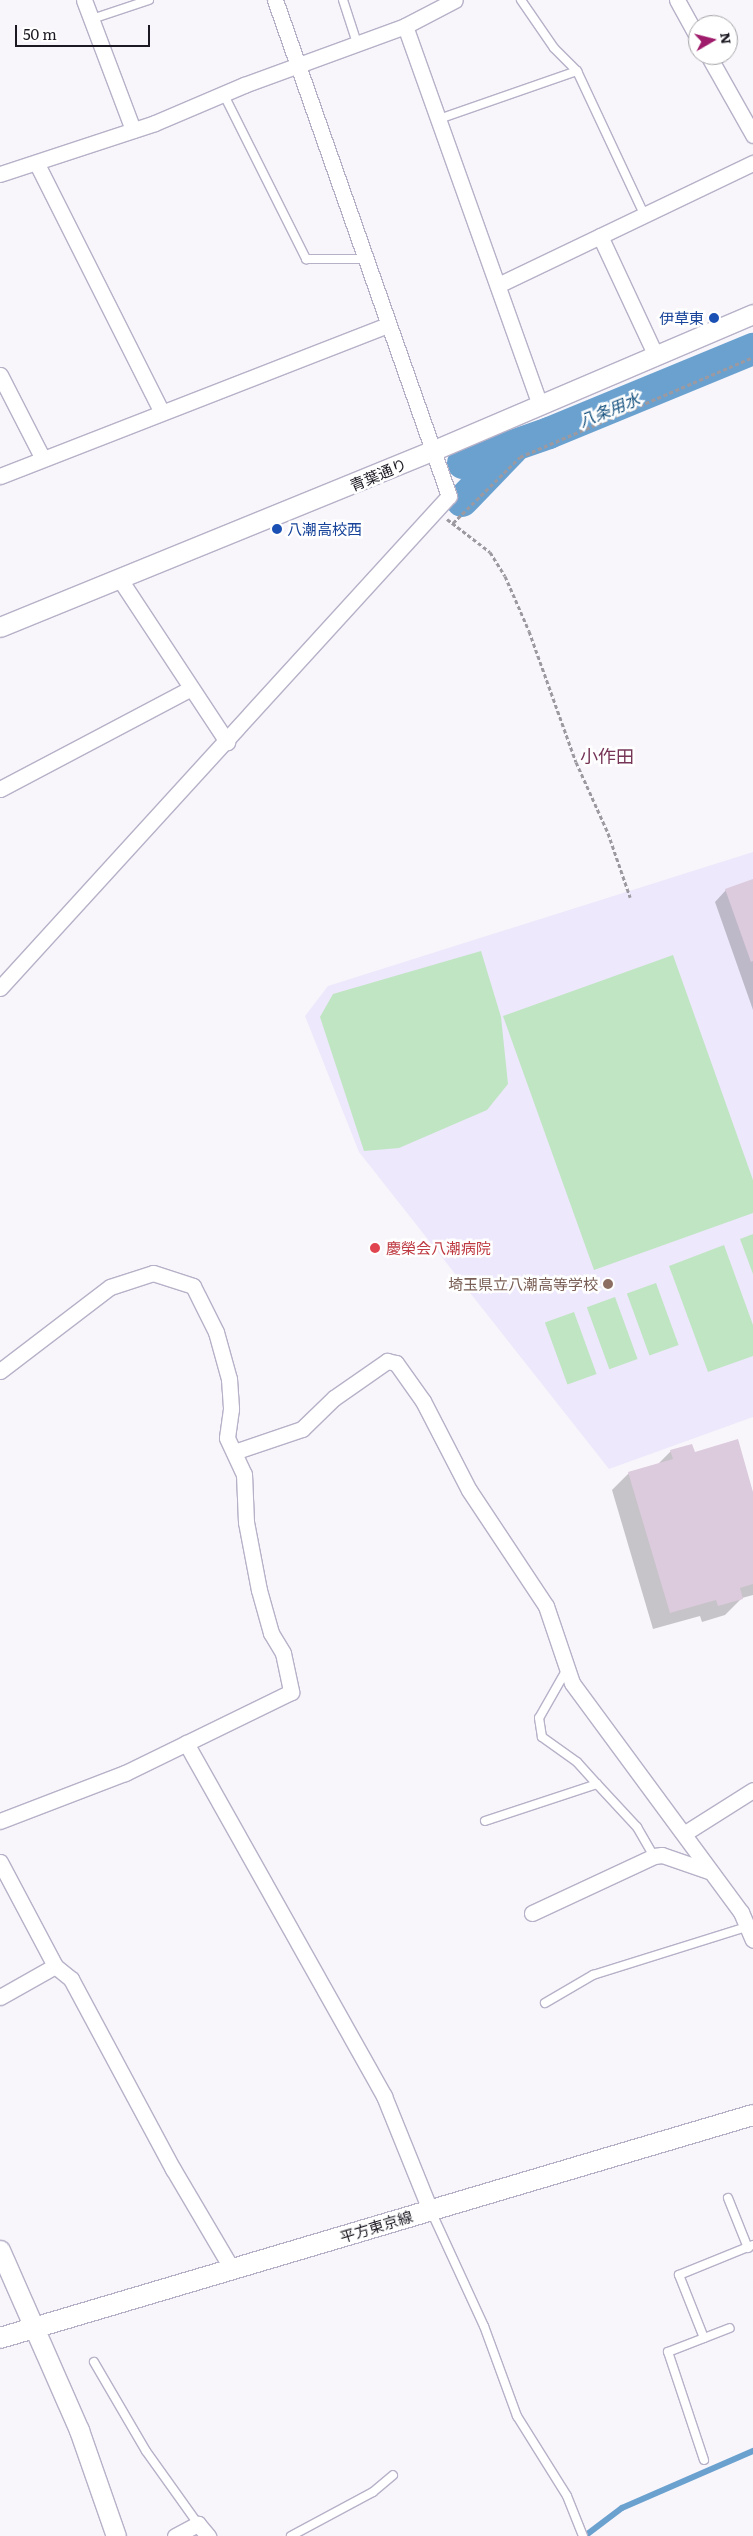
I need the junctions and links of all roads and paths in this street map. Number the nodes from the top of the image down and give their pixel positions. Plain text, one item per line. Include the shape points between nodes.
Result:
1 (84, 0) edge
2 (149, 0) edge
3 (275, 0) edge
4 (343, 0) edge
5 (455, 0) edge
6 (521, 0) edge
7 (677, 0) edge
8 (92, 19) junction
9 (688, 20) edge
10 (405, 26) junction
11 (357, 43) junction
12 (714, 65) edge
13 (298, 66) junction
14 (577, 71) junction
15 (223, 94) junction
16 (439, 119) junction
17 (133, 130) junction
18 (753, 135) edge
19 (753, 163) edge
20 (37, 164) junction
21 (0, 174) edge
22 (644, 214) junction
23 (600, 236) junction
24 (365, 259) junction
25 (498, 285) junction
26 (753, 314) edge
27 (388, 326) junction
28 (656, 356) junction
29 (753, 357) edge
30 (0, 374) edge
31 (540, 406) junction
32 (161, 412) junction
33 (432, 451) junction
34 (43, 459) junction
35 (0, 476) edge
36 (437, 511) junction
37 (453, 523) junction
38 (121, 580) junction
39 (0, 627) edge
40 (190, 689) junction
41 (227, 742) junction
42 (0, 789) edge
43 (630, 897) dead end
44 (0, 988) edge
45 (0, 1371) edge
46 (234, 1452) junction
47 (568, 1670) junction
48 (186, 1743) junction
49 (597, 1784) junction
50 (753, 1790) edge
51 (0, 1821) edge
52 (485, 1821) dead end
53 (685, 1833) junction
54 (654, 1856) junction
55 (0, 1862) edge
56 (711, 1872) junction
57 (532, 1913) dead end
58 (751, 1931) edge
59 (55, 1966) junction
60 (0, 1997) edge
61 (545, 2003) dead end
62 (753, 2115) edge
63 (728, 2198) dead end
64 (430, 2210) junction
65 (750, 2247) edge
66 (0, 2250) edge
67 (232, 2269) junction
68 (34, 2328) junction
69 (730, 2328) dead end
70 (0, 2338) edge
71 (704, 2338) junction
72 (94, 2362) dead end
73 (704, 2460) dead end
74 (393, 2475) dead end
75 (198, 2524) junction
76 (116, 2536) edge
77 (174, 2536) edge
78 (208, 2536) edge
79 (290, 2536) edge
80 (583, 2536) edge

1 - 8 street
2 - 8 lane
3 - 13 street
4 - 11 lane
5 - 10 street
6 - 14 lane via 554,48
7 - 9 street
8 - 17 street
10 - 11 street
10 - 16 street
11 - 13 street
12 - 18 street
13 - 15 street
13 - 24 street
14 - 16 lane
14 - 22 lane
15 - 17 street
15 - 24 lane via 306,259
16 - 25 street
17 - 20 street
19 - 22 street
20 - 21 street
20 - 32 street
22 - 23 street
23 - 25 street
23 - 28 street
24 - 27 street
25 - 31 street
26 - 28 street, 青葉通り
27 - 32 street
27 - 33 street
28 - 31 street, 青葉通り
29 - 37 path via 520,457
30 - 34 street
31 - 33 street, 青葉通り
32 - 34 street
33 - 36 street via 449,496
33 - 38 street, 青葉通り
34 - 35 street
36 - 37 path
36 - 41 street
37 - 43 path via 490,552 504,576 530,631 576,762 608,833
38 - 39 street, 青葉通り
38 - 40 street
40 - 41 street
40 - 42 street
41 - 44 street
45 - 46 street via 110,1287 153,1272 194,1286 216,1332 229,1379 231,1409 227,1438
46 - 47 street via 302,1430 334,1398 386,1361 396,1363 423,1401 469,1490 546,1606
46 - 48 street via 244,1474 246,1522 259,1590 271,1633 283,1653 291,1692
47 - 49 lane via 540,1718 542,1737 577,1762
47 - 53 street via 572,1683
48 - 51 street via 125,1773
48 - 64 street via 384,2096
49 - 52 lane
49 - 54 lane via 637,1826
50 - 53 street
53 - 56 street
54 - 56 street via 662,1855
54 - 57 street
55 - 59 street
56 - 58 street
58 - 61 lane via 593,1975
59 - 60 street
59 - 67 street via 70,1980 173,2169
62 - 64 main road, 平方東京線
63 - 65 lane
64 - 67 main road, 平方東京線
64 - 80 lane via 484,2326 517,2416 567,2496
65 - 71 lane via 679,2275
66 - 68 street
67 - 68 main road, 平方東京線
68 - 70 main road, 平方東京線
68 - 76 street via 98,2477
69 - 71 lane
71 - 73 lane via 668,2352
72 - 75 lane via 146,2451
74 - 79 lane via 373,2492
75 - 77 street
75 - 78 street

